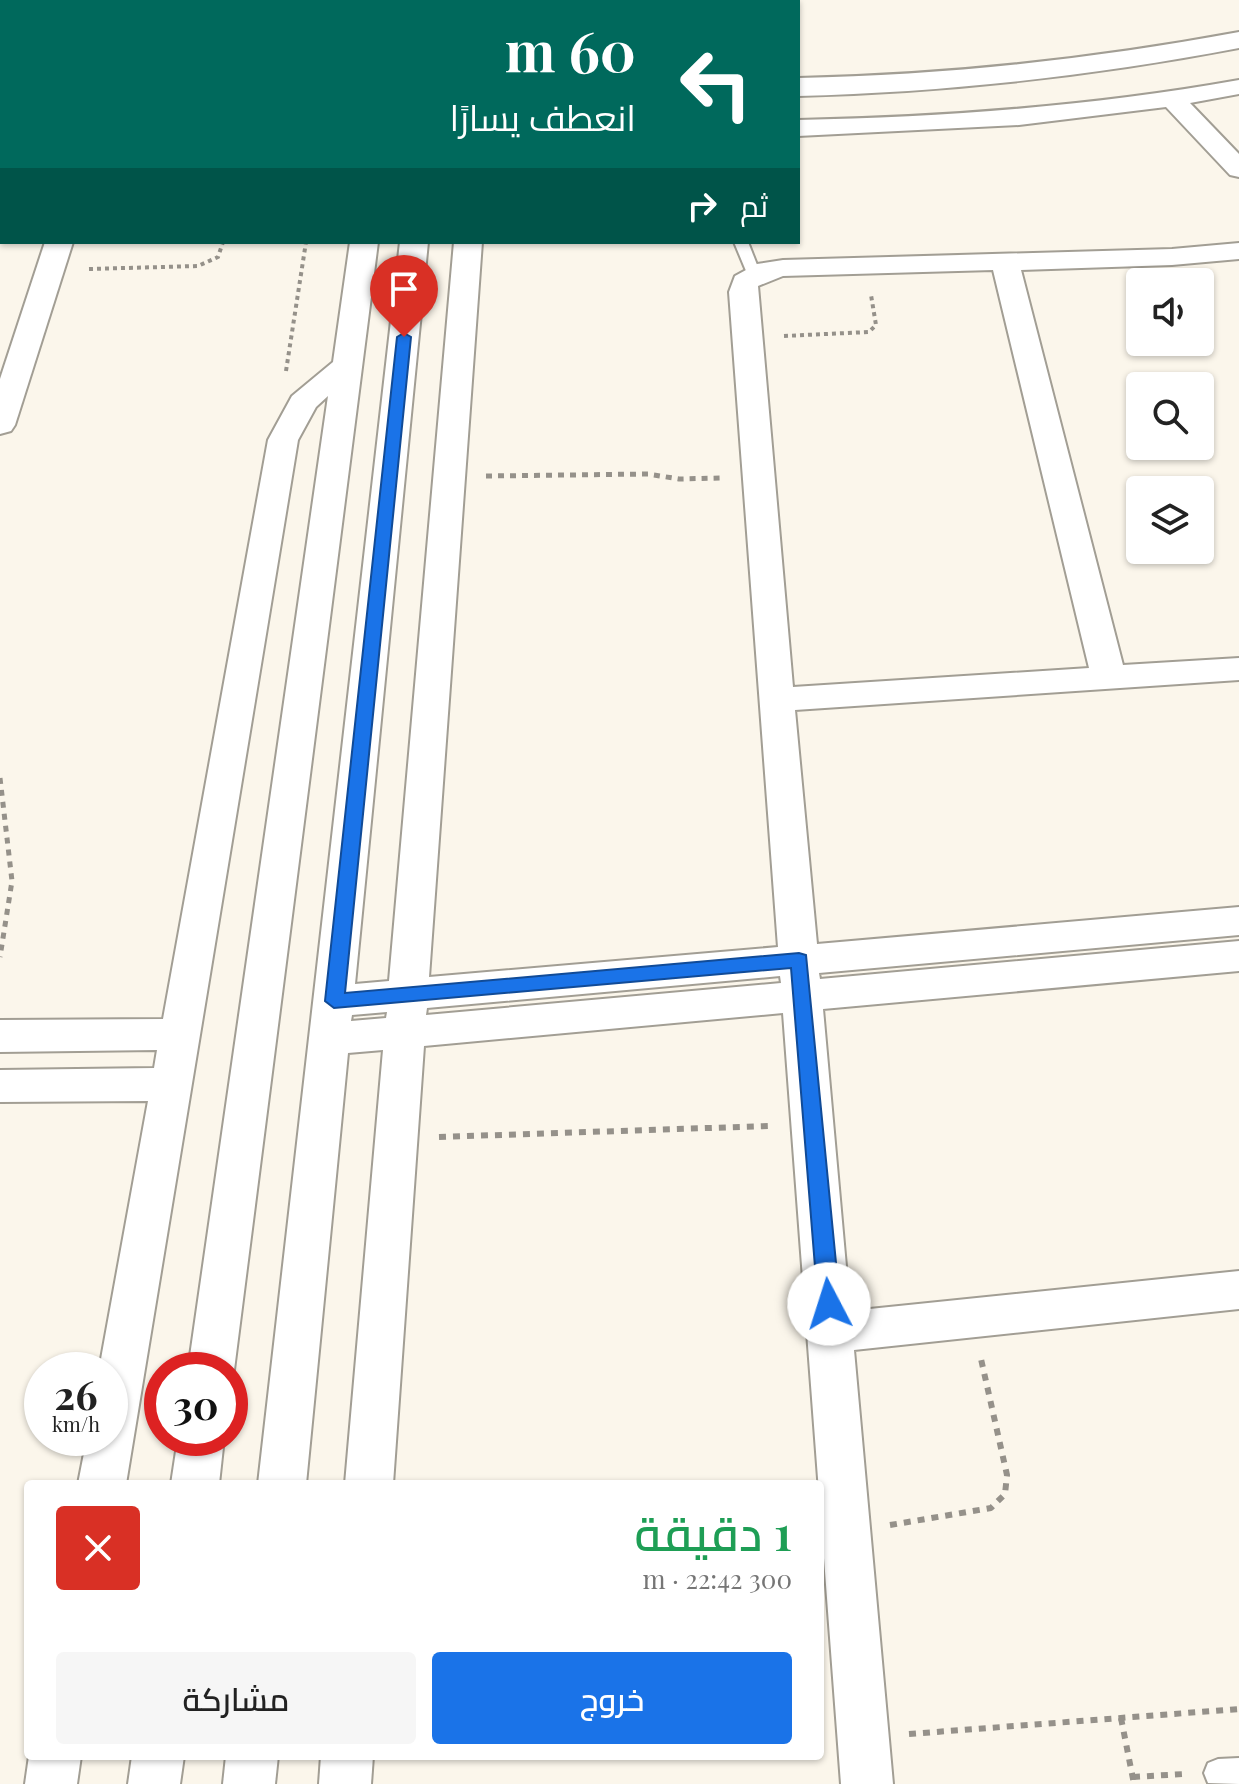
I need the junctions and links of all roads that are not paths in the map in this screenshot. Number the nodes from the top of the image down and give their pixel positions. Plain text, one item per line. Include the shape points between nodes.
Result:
1 (1239, 40) edge
2 (1239, 62) edge
3 (800, 87) edge
4 (1239, 87) edge
5 (1173, 100) junction
6 (800, 108) edge
7 (800, 128) edge
8 (1239, 169) edge
9 (364, 244) edge
10 (414, 244) edge
11 (468, 244) edge
12 (1239, 251) edge
13 (55, 256) edge
14 (748, 258) edge
15 (1005, 263) junction
16 (347, 365) junction
17 (0, 425) edge
18 (1239, 669) edge
19 (1109, 678) junction
20 (777, 700) junction
21 (1239, 921) edge
22 (1239, 956) edge
23 (801, 978) junction
24 (406, 1014) junction
25 (333, 1020) junction
26 (181, 1034) junction
27 (0, 1036) edge
28 (172, 1084) junction
29 (0, 1086) edge
30 (1239, 1290) edge
31 (831, 1333) junction
32 (213, 1352) edge
33 (199, 1456) edge
34 (103, 1480) edge
35 (196, 1480) edge
36 (282, 1480) edge
37 (369, 1480) edge
38 (54, 1760) edge
39 (157, 1760) edge
40 (252, 1760) edge
41 (347, 1760) edge
42 (51, 1784) edge
43 (154, 1784) edge
44 (249, 1784) edge
45 (345, 1784) edge
46 (867, 1784) edge

1 - 3 street via 1081,67
2 - 6 street via 1062,90
4 - 5 street
5 - 7 street via 1003,121
5 - 8 street
9 - 16 street
10 - 25 street
11 - 24 street
12 - 15 street
13 - 17 street
14 - 15 street via 783,268
14 - 20 street via 743,292
15 - 19 street
16 - 26 street via 303,402 283,440
16 - 32 street
18 - 19 street
19 - 20 street
20 - 23 street
21 - 23 street
22 - 23 street
23 - 24 street
23 - 31 street
24 - 25 street
24 - 37 street
25 - 36 street
26 - 27 street
26 - 28 street
28 - 29 street
28 - 34 street
30 - 31 street
31 - 46 street
33 - 35 street
38 - 42 street
39 - 43 street
40 - 44 street
41 - 45 street

